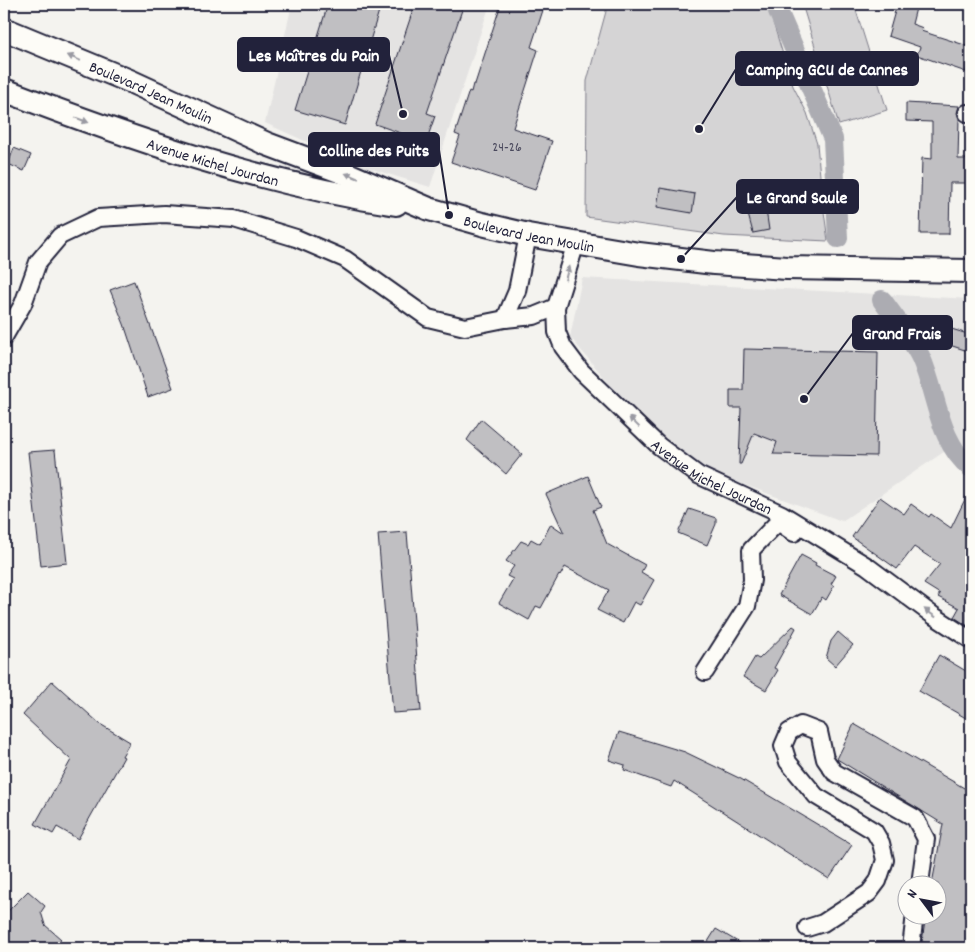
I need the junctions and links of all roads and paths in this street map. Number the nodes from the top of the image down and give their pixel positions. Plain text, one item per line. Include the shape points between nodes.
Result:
1 (4, 28) edge
2 (4, 90) edge
3 (429, 209) junction
4 (528, 234) junction
5 (576, 243) junction
6 (971, 271) edge
7 (556, 307) junction
8 (505, 320) junction
9 (4, 337) edge
10 (867, 566) junction
11 (971, 640) edge
12 (705, 672) dead end
13 (921, 874) edge
14 (914, 924) edge
15 (807, 928) dead end
16 (911, 948) edge

3 -> 1 main road, Boulevard Jean Moulin via 268,144
2 -> 3 main road, Avenue Michel Jourdan via 110,130 278,182
3 - 4 main road, Boulevard Jean Moulin
4 - 5 main road, Boulevard Jean Moulin
4 - 8 street via 517,291
5 - 6 main road, Boulevard Jean Moulin via 672,258 786,268
7 -> 5 street, Avenue Michel Jourdan
7 - 8 street via 534,316
10 -> 7 street, Avenue Michel Jourdan via 782,514 698,476 659,446 581,371 562,347 557,332
8 - 9 street via 465,327 428,318 345,259 296,238 234,220 164,214 98,218 60,236 38,262 23,304
11 -> 10 street, Avenue Michel Jourdan
10 - 12 street via 846,566 778,522 751,550 752,580 747,606
13 - 15 street via 926,839 915,818 834,772 825,759 819,732 800,725 789,732 783,746 788,762 816,796 874,831 885,860 878,881 869,894 823,923
14 - 16 street

